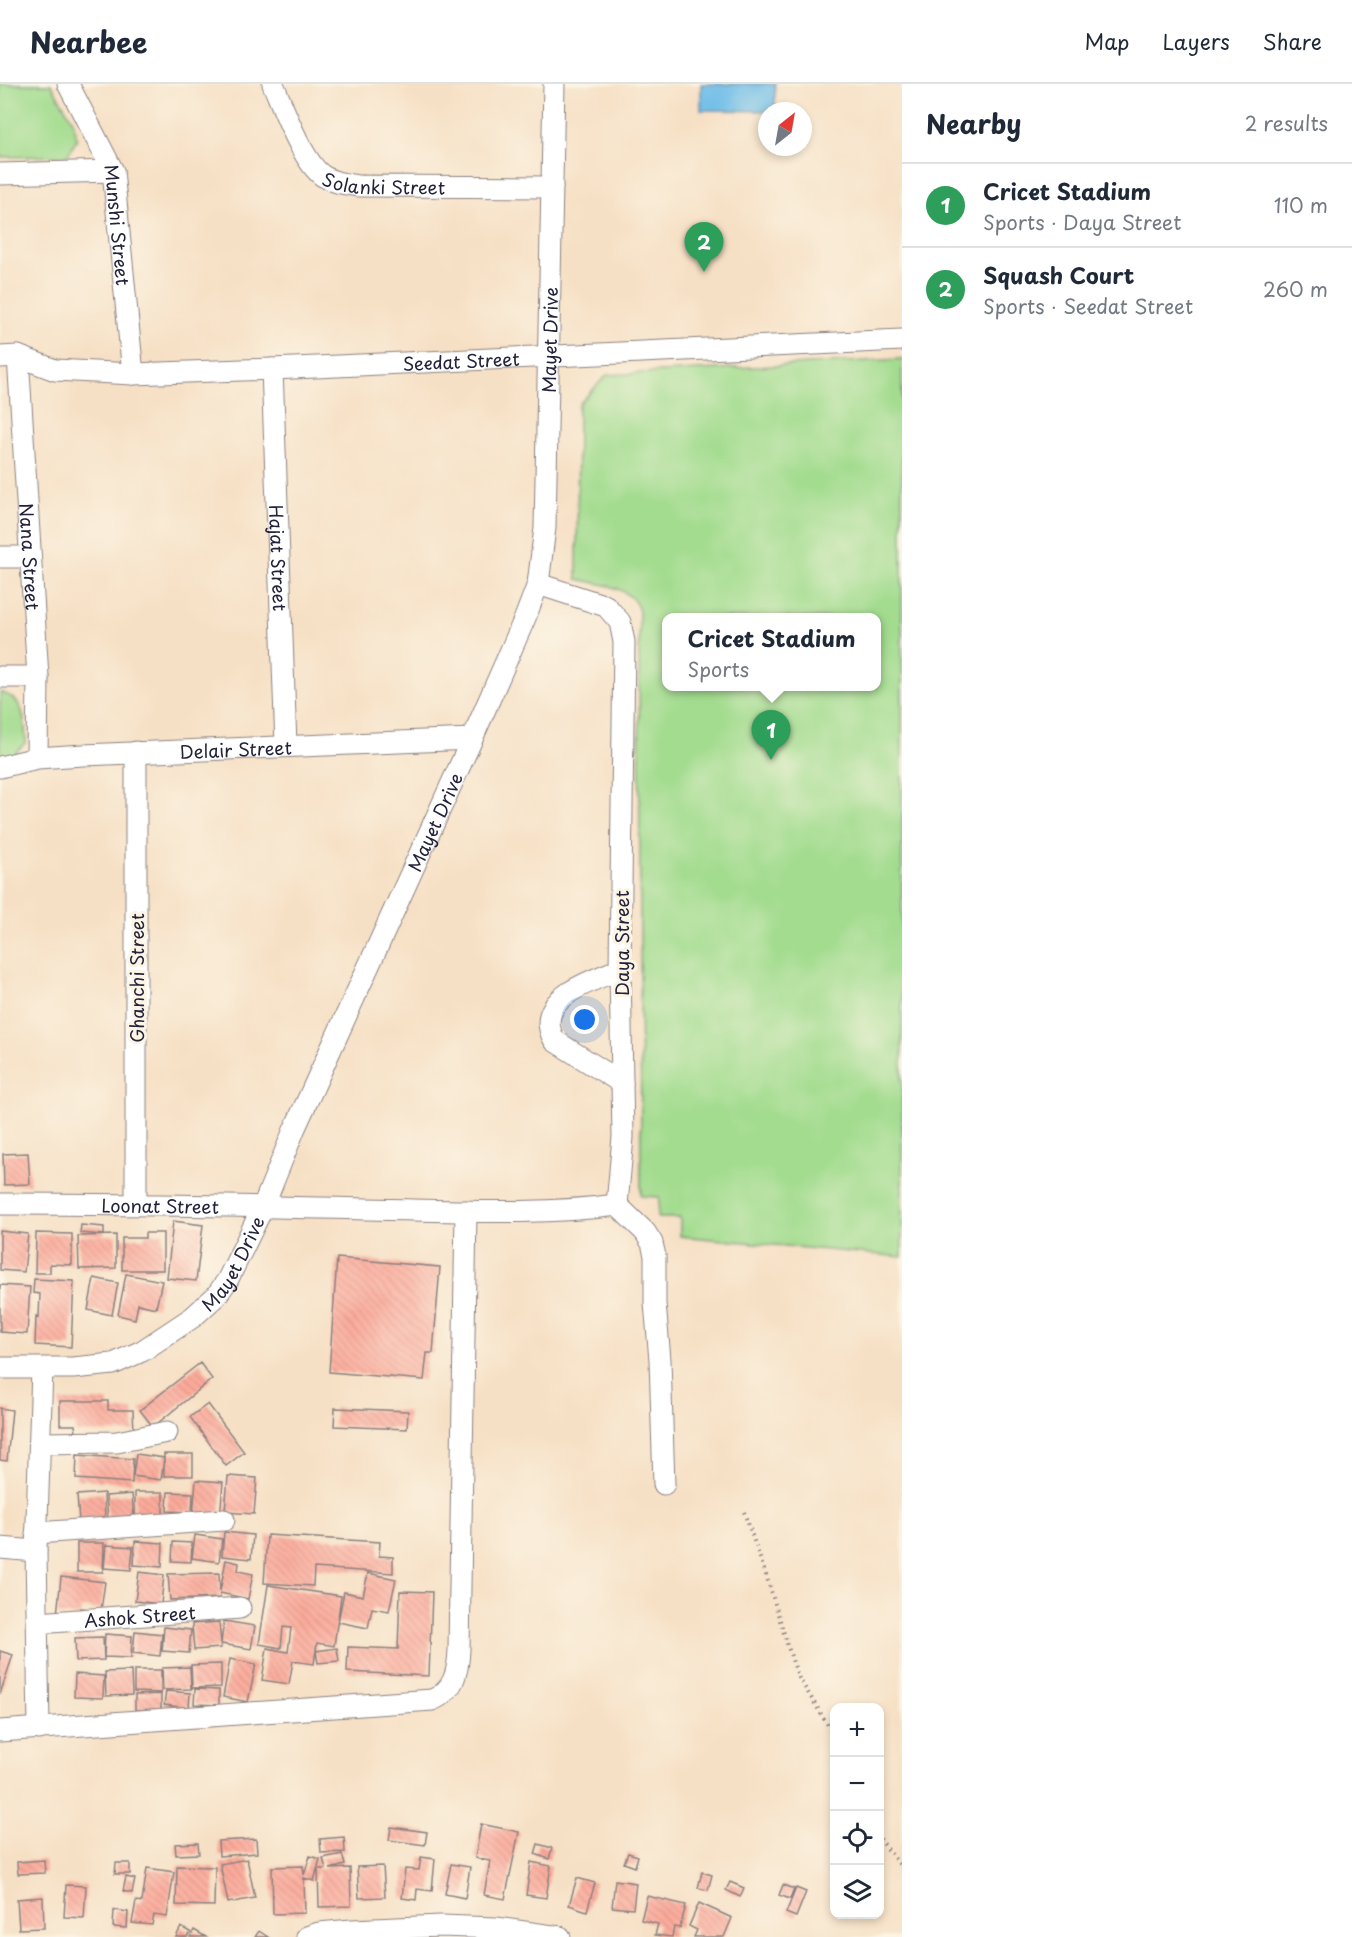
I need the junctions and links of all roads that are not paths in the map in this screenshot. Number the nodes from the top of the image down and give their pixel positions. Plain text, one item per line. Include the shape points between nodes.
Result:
1 (68, 84) edge
2 (273, 84) edge
3 (554, 84) edge
4 (112, 171) junction
5 (0, 174) edge
6 (552, 187) junction
7 (902, 340) edge
8 (549, 356) junction
9 (9, 357) edge
10 (272, 369) junction
11 (55, 370) junction
12 (133, 374) junction
13 (10, 380) edge
14 (0, 557) edge
15 (29, 557) junction
16 (538, 584) junction
17 (0, 677) edge
18 (38, 677) junction
19 (472, 739) junction
20 (286, 745) junction
21 (136, 752) junction
22 (37, 758) junction
23 (0, 767) edge
24 (620, 969) junction
25 (622, 1083) junction
26 (136, 1203) junction
27 (0, 1204) edge
28 (617, 1205) junction
29 (263, 1206) junction
30 (466, 1211) junction
31 (0, 1368) edge
32 (42, 1369) junction
33 (167, 1432) dead end
34 (40, 1443) junction
35 (664, 1484) dead end
36 (224, 1520) dead end
37 (36, 1542) junction
38 (0, 1548) edge
39 (240, 1608) dead end
40 (38, 1623) junction
41 (39, 1729) junction
42 (0, 1731) edge
43 (307, 1937) edge
44 (560, 1937) edge

1 - 4 street, Munshi Street
2 - 6 street, Solanki Street via 310,164 334,182 359,186
3 - 6 street, Mayet Drive
4 - 5 street
4 - 12 street, Munshi Street
6 - 8 street, Mayet Drive
7 - 8 street, Seedat Street
8 - 10 street, Seedat Street
8 - 16 street, Mayet Drive via 545,528
9 - 11 street, Seedat Street
9 - 13 street, Nana Street
10 - 12 street, Seedat Street
10 - 20 street, Hajat Street
11 - 12 street, Seedat Street
11 - 13 street, Seedat Street
13 - 15 street, Nana Street
14 - 15 street
15 - 18 street, Nana Street
16 - 19 street, Mayet Drive
16 - 24 street, Daya Street via 606,606 620,622 624,642
17 - 18 street
18 - 22 street, Nana Street
19 - 20 street, Delair Street
19 - 29 street, Mayet Drive
20 - 21 street, Delair Street
21 - 22 street, Delair Street
21 - 26 street, Ghanchi Street
22 - 23 street, Delair Street
24 - 25 street, Daya Street
24 - 25 street via 562,998 549,1019 555,1041
25 - 28 street, Daya Street via 623,1137
26 - 27 street, Loonat Street
26 - 29 street, Loonat Street
28 - 30 street
28 - 35 street via 645,1232 655,1256
29 - 30 street, Loonat Street
29 - 32 street, Mayet Drive via 227,1281 193,1317 142,1351 113,1364
30 - 41 street via 458,1659 448,1689 432,1700
31 - 32 street, Mayet Drive
32 - 34 street
33 - 34 street via 117,1442
34 - 37 street
36 - 37 street
37 - 38 street
37 - 40 street
39 - 40 street, Ashok Street
40 - 41 street
41 - 42 street
43 - 44 street via 352,1930 441,1926 496,1928

